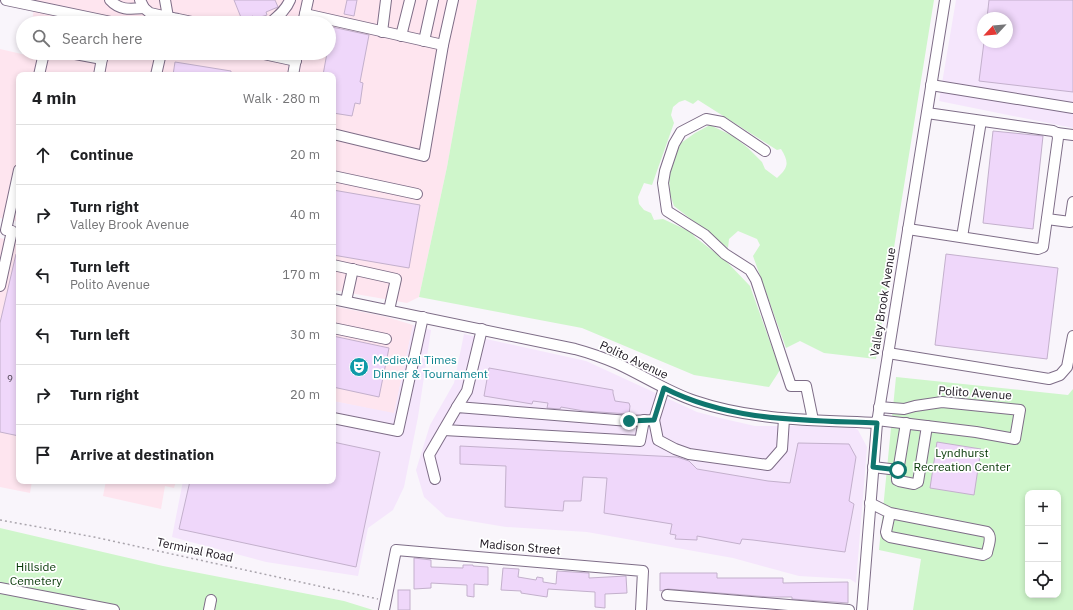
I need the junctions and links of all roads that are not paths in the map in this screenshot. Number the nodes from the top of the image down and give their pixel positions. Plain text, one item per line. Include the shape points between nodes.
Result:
1 (6, 0) edge
2 (110, 0) edge
3 (165, 0) edge
4 (290, 0) edge
5 (308, 0) edge
6 (386, 0) edge
7 (410, 0) edge
8 (433, 0) edge
9 (453, 0) edge
10 (945, 0) edge
11 (142, 4) edge
12 (79, 16) edge
13 (159, 16) edge
14 (169, 16) edge
15 (278, 16) edge
16 (305, 16) edge
17 (336, 24) edge
18 (382, 32) junction
19 (401, 36) junction
20 (424, 41) junction
21 (443, 45) junction
22 (43, 60) edge
23 (102, 60) edge
24 (159, 60) edge
25 (296, 60) edge
26 (42, 72) edge
27 (100, 72) edge
28 (157, 72) edge
29 (294, 72) edge
30 (931, 85) junction
31 (1073, 108) edge
32 (927, 113) junction
33 (981, 121) junction
34 (1057, 132) junction
35 (336, 135) edge
36 (1073, 135) edge
37 (765, 151) dead end
38 (336, 177) edge
39 (417, 194) dead end
40 (16, 200) edge
41 (1073, 202) edge
42 (1047, 219) junction
43 (908, 229) junction
44 (9, 231) edge
45 (962, 237) junction
46 (336, 266) edge
47 (353, 269) junction
48 (0, 286) edge
49 (336, 299) edge
50 (346, 301) junction
51 (389, 310) junction
52 (422, 317) junction
53 (336, 329) edge
54 (482, 329) junction
55 (1073, 336) edge
56 (386, 339) dead end
57 (888, 353) junction
58 (664, 388) junction
59 (457, 407) junction
60 (879, 407) junction
61 (336, 419) edge
62 (784, 419) junction
63 (649, 420) junction
64 (813, 420) junction
65 (877, 421) junction
66 (906, 423) junction
67 (927, 426) junction
68 (444, 430) junction
69 (873, 467) junction
70 (898, 470) junction
71 (435, 479) dead end
72 (870, 504) junction
73 (890, 513) junction
74 (0, 588) edge
75 (667, 595) dead end
76 (65, 605) edge
77 (384, 606) edge
78 (114, 610) edge
79 (641, 610) edge
80 (849, 610) edge
81 (862, 610) edge

1 - 12 street
2 - 11 street via 126,9
3 - 14 street
4 - 15 street
5 - 16 street
6 - 18 street
7 - 19 street
8 - 20 street
9 - 21 street
10 - 30 street, Valley Brook Avenue
11 - 13 street via 150,13
17 - 18 street
18 - 19 street
19 - 20 street
20 - 21 street
21 - 35 street via 424,156
22 - 26 street
23 - 27 street
24 - 28 street
25 - 29 street
30 - 31 street
30 - 32 street, Valley Brook Avenue
32 - 33 street
32 - 43 street, Valley Brook Avenue
33 - 34 street
33 - 45 street
34 - 36 street
34 - 42 street
37 - 64 street via 722,122 706,119 681,132 665,171 663,183 667,211 750,270 756,280 791,386 806,386
38 - 39 street
40 - 44 street
41 - 42 street via 1070,222
42 - 45 street via 1043,247 1038,249
43 - 45 street
43 - 57 street, Valley Brook Avenue
44 - 48 street
46 - 47 street
47 - 50 street
47 - 51 street via 396,279
49 - 50 street, Polito Avenue
50 - 51 street, Polito Avenue
51 - 52 street, Polito Avenue
52 - 54 street, Polito Avenue
52 - 61 street via 398,431
53 - 56 street
54 - 58 street, Polito Avenue via 600,356
54 - 59 street via 467,391
55 - 57 street via 1067,367 1060,375 1049,379
57 - 60 street, Valley Brook Avenue
58 - 62 street, Polito Avenue via 722,409
58 - 63 street
59 - 63 street via 629,421
59 - 68 street
60 - 65 street, Valley Brook Avenue
60 - 67 street, Polito Avenue via 904,409 942,402 1020,410 1015,439
62 - 63 street via 782,449 768,465 689,454 675,449 658,440
62 - 64 street, Polito Avenue
63 - 68 street via 640,441
64 - 65 street, Polito Avenue
65 - 66 street, Polito Avenue
65 - 69 street, Valley Brook Avenue
66 - 67 street, Polito Avenue
66 - 70 street
67 - 70 street via 918,482 914,484 897,480
68 - 71 street via 429,455
69 - 70 street
69 - 72 street, Valley Brook Avenue
72 - 73 street
72 - 81 street, Valley Brook Avenue
73 - 73 street via 987,532 990,534 987,553 983,555 890,537 886,532
74 - 76 street
75 - 80 street
76 - 78 street
77 - 79 street, Madison Street via 396,550 643,571

